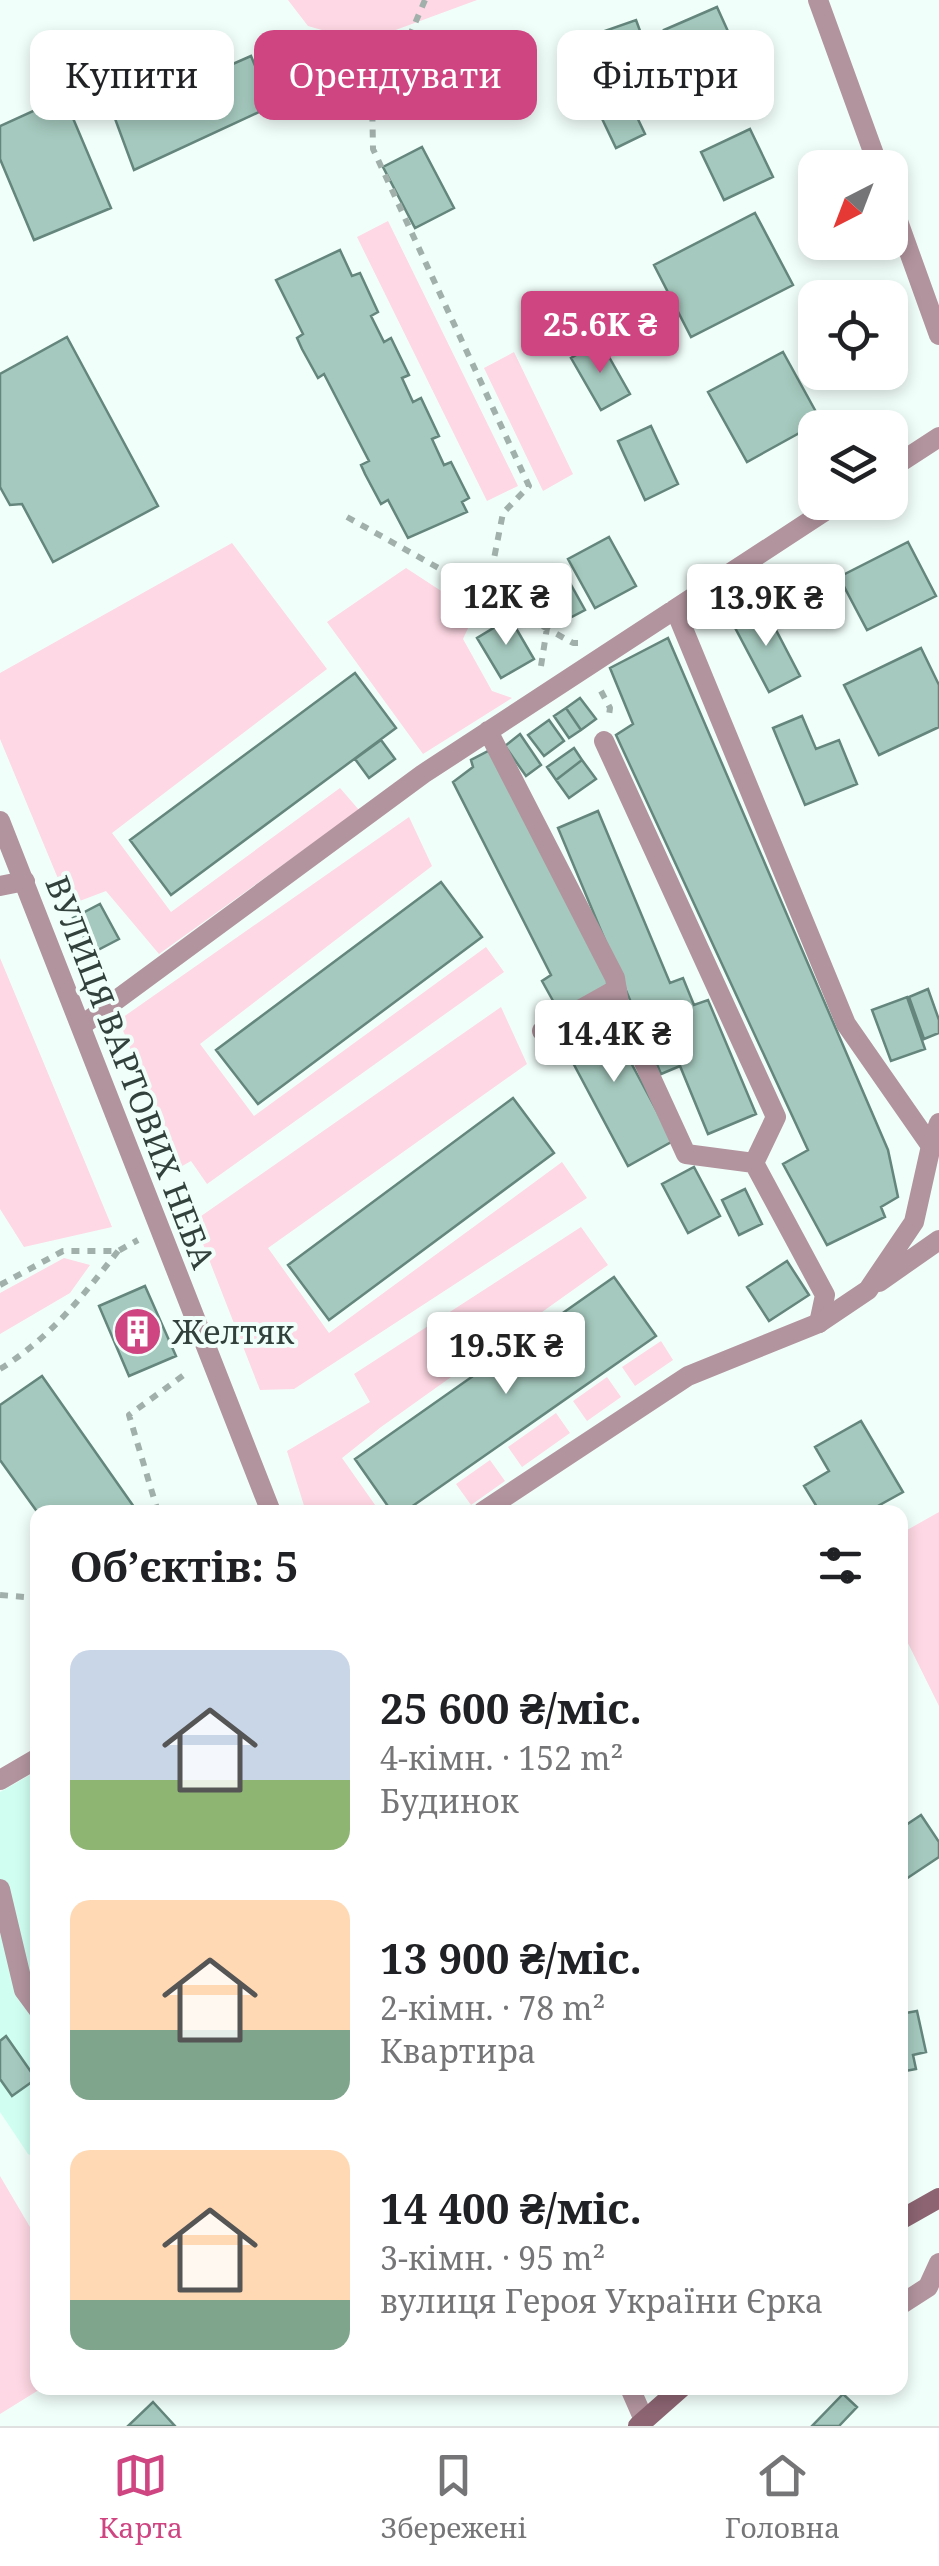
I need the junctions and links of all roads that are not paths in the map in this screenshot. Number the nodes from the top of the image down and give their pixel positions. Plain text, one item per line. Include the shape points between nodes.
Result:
1 (818, 0) edge
2 (872, 150) edge
3 (908, 249) edge
4 (939, 334) edge
5 (939, 437) edge
6 (908, 457) edge
7 (811, 520) edge
8 (675, 609) junction
9 (488, 731) junction
10 (604, 741) road end
11 (0, 821) edge
12 (25, 881) junction
13 (0, 886) edge
14 (616, 989) junction
15 (82, 1026) junction
16 (542, 1031) dead end
17 (939, 1124) edge
18 (931, 1146) junction
19 (754, 1163) junction
20 (939, 1240) edge
21 (868, 1290) junction
22 (819, 1324) junction
23 (269, 1505) edge
24 (493, 1505) edge
25 (30, 1763) edge
26 (0, 1780) edge
27 (0, 1889) edge
28 (30, 1998) edge
29 (939, 2198) edge
30 (908, 2215) edge
31 (939, 2264) edge
32 (908, 2301) edge
33 (632, 2395) edge
34 (674, 2395) edge
35 (641, 2423) edge

1 - 2 street
3 - 4 street
5 - 6 street
7 - 8 street
8 - 9 street
8 - 18 street via 846,1024
9 - 14 street
9 - 15 street
10 - 19 street via 776,1117
11 - 12 street, ВУЛИЦЯ ВАРТОВИХ НЕБА
12 - 13 street
12 - 15 street, ВУЛИЦЯ ВАРТОВИХ НЕБА
14 - 16 street
14 - 19 street via 686,1154
15 - 23 street, ВУЛИЦЯ ВАРТОВИХ НЕБА
17 - 18 street
18 - 21 street via 914,1222
19 - 22 street via 825,1295
20 - 21 street
21 - 22 street
22 - 24 street via 688,1376
25 - 26 street
27 - 28 street
29 - 30 main road
31 - 32 street via 928,2287
33 - 35 street
34 - 35 main road

